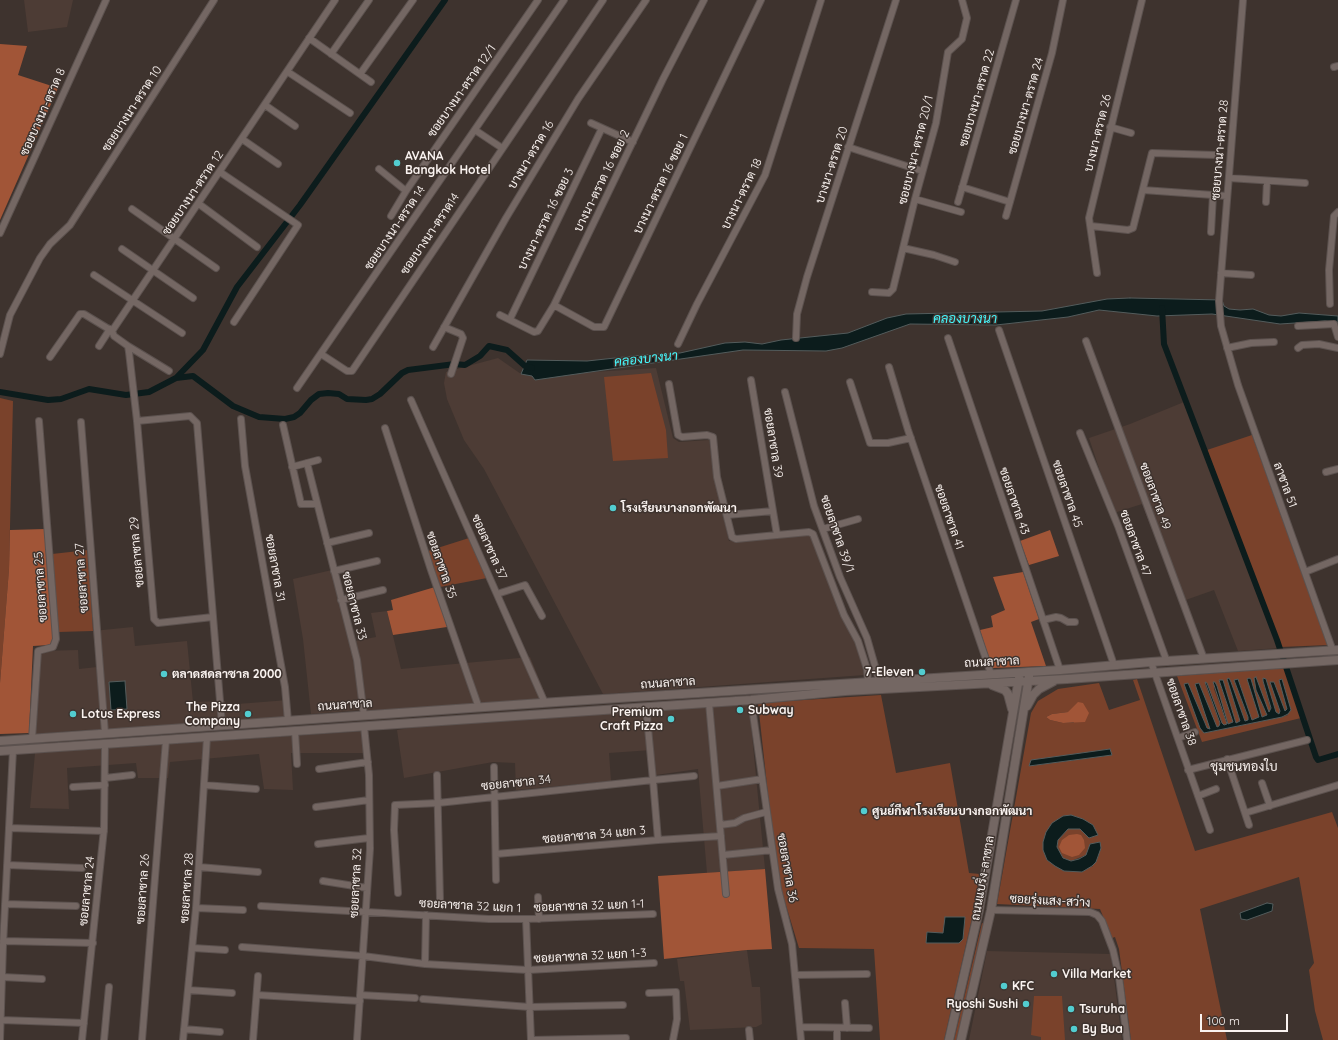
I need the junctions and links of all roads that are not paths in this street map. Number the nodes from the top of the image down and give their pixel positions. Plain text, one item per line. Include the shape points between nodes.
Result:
1 (106, 0) edge
2 (214, 0) edge
3 (335, 0) edge
4 (369, 0) edge
5 (413, 0) edge
6 (538, 0) edge
7 (564, 0) edge
8 (603, 0) edge
9 (646, 0) edge
10 (704, 0) edge
11 (761, 0) edge
12 (821, 0) edge
13 (896, 0) edge
14 (962, 0) edge
15 (1016, 0) edge
16 (1063, 0) edge
17 (1142, 0) edge
18 (1243, 0) edge
19 (309, 38) junction
20 (331, 54) junction
21 (288, 72) junction
22 (360, 74) junction
23 (371, 82) dead end
24 (265, 105) junction
25 (350, 113) dead end
26 (591, 123) dead end
27 (295, 126) dead end
28 (1110, 127) junction
29 (602, 128) junction
30 (475, 130) junction
31 (1131, 133) dead end
32 (242, 139) junction
33 (633, 142) junction
34 (848, 147) junction
35 (502, 148) junction
36 (1216, 155) dead end
37 (278, 164) dead end
38 (379, 169) dead end
39 (922, 170) junction
40 (220, 172) junction
41 (1229, 178) junction
42 (1267, 181) junction
43 (1305, 183) dead end
44 (962, 187) junction
45 (1143, 190) junction
46 (406, 191) junction
47 (1213, 195) junction
48 (1227, 196) junction
49 (914, 199) junction
50 (958, 202) dead end
51 (1010, 202) junction
52 (1266, 202) dead end
53 (199, 204) junction
54 (132, 209) dead end
55 (961, 212) dead end
56 (1338, 212) edge
57 (391, 216) dead end
58 (1006, 216) dead end
59 (1091, 226) junction
60 (1211, 232) dead end
61 (0, 233) edge
62 (175, 239) junction
63 (257, 247) dead end
64 (903, 248) junction
65 (122, 249) dead end
66 (954, 262) dead end
67 (216, 268) dead end
68 (154, 270) junction
69 (1097, 273) dead end
70 (1221, 273) junction
71 (94, 275) dead end
72 (1251, 275) dead end
73 (872, 292) dead end
74 (193, 298) dead end
75 (132, 302) junction
76 (1330, 304) dead end
77 (554, 305) junction
78 (500, 315) dead end
79 (510, 319) junction
80 (234, 322) dead end
81 (1221, 326) joint
82 (1298, 326) dead end
83 (444, 327) junction
84 (111, 330) junction
85 (999, 330) dead end
86 (182, 333) dead end
87 (1338, 337) edge
88 (796, 338) dead end
89 (948, 338) dead end
90 (1086, 341) dead end
91 (1274, 342) dead end
92 (678, 344) dead end
93 (99, 346) dead end
94 (128, 346) junction
95 (433, 347) dead end
96 (1227, 348) junction
97 (1298, 348) dead end
98 (1338, 348) edge
99 (0, 354) edge
100 (321, 354) junction
101 (50, 357) dead end
102 (889, 367) dead end
103 (168, 371) dead end
104 (451, 374) dead end
105 (751, 380) dead end
106 (850, 382) dead end
107 (669, 384) dead end
108 (297, 388) dead end
109 (785, 392) dead end
110 (411, 400) dead end
111 (241, 419) dead end
112 (39, 420) dead end
113 (138, 421) junction
114 (81, 422) dead end
115 (283, 425) dead end
116 (385, 428) dead end
117 (1080, 434) dead end
118 (911, 438) junction
119 (318, 460) dead end
120 (307, 464) junction
121 (292, 467) junction
122 (1338, 469) edge
123 (1326, 472) dead end
124 (317, 504) junction
125 (773, 511) junction
126 (727, 515) junction
127 (858, 519) dead end
128 (823, 529) junction
129 (370, 533) dead end
130 (777, 535) junction
131 (327, 543) junction
132 (1338, 559) edge
133 (377, 561) dead end
134 (334, 571) junction
135 (1305, 572) junction
136 (383, 590) dead end
137 (497, 594) junction
138 (341, 600) junction
139 (542, 616) dead end
140 (213, 617) junction
141 (1043, 620) junction
142 (1075, 622) dead end
143 (1335, 651) edge
144 (1204, 660) junction
145 (1338, 660) edge
146 (1151, 662) junction
147 (1167, 662) junction
148 (1117, 665) junction
149 (1060, 670) junction
150 (1020, 672) junction
151 (1030, 672) junction
152 (1156, 673) junction
153 (990, 674) junction
154 (1123, 675) junction
155 (1067, 679) junction
156 (879, 680) junction
157 (868, 681) junction
158 (1029, 681) junction
159 (1018, 682) junction
160 (979, 684) junction
161 (845, 687) junction
162 (750, 690) junction
163 (751, 700) junction
164 (709, 702) junction
165 (545, 703) junction
166 (646, 707) junction
167 (479, 708) junction
168 (364, 716) junction
169 (288, 721) junction
170 (1022, 721) junction
171 (1012, 724) junction
172 (222, 725) junction
173 (364, 726) junction
174 (295, 731) junction
175 (1195, 732) dead end
176 (105, 733) junction
177 (206, 737) junction
178 (1178, 738) junction
179 (32, 739) junction
180 (166, 740) junction
181 (1307, 740) dead end
182 (0, 741) edge
183 (105, 744) junction
184 (14, 750) junction
185 (0, 751) edge
186 (1227, 759) junction
187 (368, 762) junction
188 (297, 764) dead end
189 (494, 767) dead end
190 (319, 769) dead end
191 (1188, 770) junction
192 (132, 775) dead end
193 (437, 775) dead end
194 (694, 776) dead end
195 (105, 778) junction
196 (762, 779) junction
197 (653, 780) junction
198 (1262, 783) dead end
199 (204, 785) junction
200 (1338, 785) edge
201 (105, 786) junction
202 (717, 786) junction
203 (72, 787) dead end
204 (256, 789) dead end
205 (1216, 789) dead end
206 (1198, 796) junction
207 (495, 797) junction
208 (369, 800) junction
209 (438, 803) junction
210 (1270, 806) junction
211 (316, 807) dead end
212 (766, 812) junction
213 (1245, 813) junction
214 (720, 825) junction
215 (1249, 825) dead end
216 (9, 828) junction
217 (1210, 830) dead end
218 (104, 832) junction
219 (721, 836) junction
220 (369, 838) junction
221 (658, 840) junction
222 (318, 844) dead end
223 (772, 850) junction
224 (496, 854) junction
225 (723, 855) junction
226 (7, 865) junction
227 (199, 867) junction
228 (82, 868) dead end
229 (258, 872) dead end
230 (496, 880) dead end
231 (323, 881) dead end
232 (367, 888) junction
233 (398, 893) dead end
234 (726, 894) dead end
235 (538, 897) dead end
236 (440, 900) dead end
237 (5, 904) junction
238 (76, 906) dead end
239 (262, 906) dead end
240 (196, 908) junction
241 (243, 910) dead end
242 (991, 910) junction
243 (365, 912) junction
244 (653, 914) dead end
245 (426, 915) junction
246 (977, 917) junction
247 (526, 919) junction
248 (539, 919) junction
249 (988, 919) junction
250 (3, 941) junction
251 (93, 943) junction
252 (242, 947) dead end
253 (193, 948) junction
254 (225, 950) dead end
255 (363, 956) junction
256 (654, 963) dead end
257 (425, 964) junction
258 (528, 970) junction
259 (867, 974) dead end
260 (795, 975) junction
261 (258, 976) dead end
262 (2, 977) junction
263 (42, 979) dead end
264 (109, 987) dead end
265 (188, 990) junction
266 (232, 993) dead end
267 (648, 993) dead end
268 (257, 995) junction
269 (360, 998) junction
270 (415, 998) dead end
271 (423, 999) dead end
272 (845, 1003) dead end
273 (623, 1006) dead end
274 (530, 1007) junction
275 (1, 1020) edge
276 (84, 1023) junction
277 (800, 1028) junction
278 (837, 1028) junction
279 (847, 1028) junction
280 (869, 1028) dead end
281 (184, 1029) junction
282 (749, 1030) dead end
283 (220, 1032) dead end
284 (626, 1038) dead end
285 (0, 1040) edge
286 (82, 1040) edge
287 (104, 1040) edge
288 (142, 1040) edge
289 (183, 1040) edge
290 (253, 1040) edge
291 (357, 1040) edge
292 (531, 1040) edge
293 (673, 1040) edge
294 (750, 1040) edge
295 (801, 1040) edge
296 (837, 1040) edge
297 (949, 1040) edge
298 (961, 1040) edge
299 (1127, 1040) edge

1 - 61 street, ซอยบางนา-ตราด 8
2 - 99 street, ซอยบางนา-ตราด 10 via 66,228 40,258 10,314
3 - 19 street, ซอยบางนา-ตราด 12
4 - 20 street
5 - 22 street
6 - 46 street, ซอยบางนา-ตราด 12/1
7 - 30 street, ซอยบางนา-ตราด 14
8 - 35 street, ซอยบางนา-ตราด14
9 - 83 street, บางนา-ตราด 16 via 578,99
10 - 33 street, บางนา-ตราด 16 ซอย 2
11 - 77 street, บางนา-ตราด 16 ซอย 1 via 604,327 594,327
12 - 92 street, บางนา-ตราด 18 via 765,175
13 - 34 street, บางนา-ตราด 20
14 - 39 street, ซอยบางนา-ตราด 20/1 via 967,18 962,39 948,52 936,123
15 - 44 street, ซอยบางนา-ตราด 22
16 - 51 street, ซอยบางนา-ตราด 24 via 1052,52
17 - 28 street, บางนา-ตราด 26
18 - 41 street, ซอยบางนา-ตราด 28
19 - 20 street
19 - 21 street, ซอยบางนา-ตราด 12
20 - 22 street
21 - 24 street, ซอยบางนา-ตราด 12
21 - 25 street
22 - 23 street
24 - 27 street
24 - 32 street, ซอยบางนา-ตราด 12
26 - 29 street
28 - 31 street
28 - 59 street, บางนา-ตราด 26 via 1089,218
29 - 33 street
29 - 79 street, บางนา-ตราด 16 ซอย 3
30 - 35 street
30 - 100 street, ซอยบางนา-ตราด 14
32 - 37 street
32 - 40 street, ซอยบางนา-ตราด 12
33 - 77 street, บางนา-ตราด 16 ซอย 2
34 - 39 street
34 - 88 street, บางนา-ตราด 20 via 807,277 798,314
35 - 100 street, ซอยบางนา-ตราด14 via 352,371 347,371
36 - 45 street via 1152,153
38 - 46 street
39 - 49 street, ซอยบางนา-ตราด 20/1
40 - 53 street, ซอยบางนา-ตราด 12
40 - 80 street via 298,225
41 - 42 street
41 - 48 street, ซอยบางนา-ตราด 28
42 - 43 street
42 - 52 street
44 - 50 street, ซอยบางนา-ตราด 22
44 - 51 street
45 - 47 street
45 - 59 street via 1133,228 1128,230
46 - 57 street, ซอยบางนา-ตราด 12/1
47 - 48 street
47 - 60 street
48 - 70 street, ซอยบางนา-ตราด 28
49 - 55 street
49 - 64 street, ซอยบางนา-ตราด 20/1
51 - 58 street, ซอยบางนา-ตราด 24
53 - 62 street, ซอยบางนา-ตราด 12
53 - 63 street
54 - 62 street
56 - 76 street via 1334,216 1329,270
59 - 69 street, บางนา-ตราด 26
62 - 67 street
62 - 68 street, ซอยบางนา-ตราด 12
64 - 66 street
64 - 73 street, ซอยบางนา-ตราด 20/1 via 891,291
65 - 68 street
68 - 74 street
68 - 75 street, ซอยบางนา-ตราด 12
70 - 72 street
70 - 81 street, ซอยบางนา-ตราด 28
71 - 75 street
75 - 84 street, ซอยบางนา-ตราด 12
75 - 86 street
77 - 79 street, บางนา-ตราด 16 ซอย 2 via 537,332
78 - 79 street, บางนา-ตราด 16 ซอย 2
81 - 96 street, ลาซาล 51
82 - 87 street via 1334,324
83 - 95 street, บางนา-ตราด 16
83 - 104 street via 462,335 463,339
84 - 93 street, ซอยบางนา-ตราด 12
84 - 94 street via 114,336
84 - 101 street via 80,314
85 - 148 street, ซอยลาซาล 45
89 - 141 street, ซอยลาซาล 43
90 - 144 street, ซอยลาซาล 49
91 - 96 street
94 - 103 street
94 - 113 street, ซอยลาซาล 29
96 - 135 street, ลาซาล 51 via 1238,386
97 - 98 street via 1309,344
100 - 108 street, ซอยบางนา-ตราด 14
102 - 118 street, ซอยลาซาล 41
105 - 125 street, ซอยลาซาล 39
106 - 118 street via 870,443 888,443
107 - 126 street via 678,435 713,437 717,476
109 - 128 street, ซอยลาซาล 39/1 via 814,506
110 - 137 street, ซอยลาซาล 37
111 - 169 street, ซอยลาซาล 31 via 244,466 285,686
112 - 179 street, ซอยลาซาล 25 via 56,644 38,650
113 - 140 street via 190,416 197,423
113 - 140 street, ซอยลาซาล 29 via 155,621 158,623
114 - 176 street, ซอยลาซาล 27
115 - 121 street
116 - 167 street, ซอยลาซาล 35
117 - 147 street, ซอยลาซาล 47 via 1118,526
118 - 153 street, ซอยลาซาล 41
119 - 120 street
120 - 121 street
120 - 124 street, ซอยลาซาล 33
121 - 124 street via 302,504
122 - 123 street
124 - 131 street, ซอยลาซาล 33
125 - 126 street
125 - 130 street, ซอยลาซาล 39
126 - 130 street via 733,539
127 - 128 street
128 - 156 street, ซอยลาซาล 39/1 via 840,577 867,638
129 - 131 street
130 - 157 street via 808,532 814,534 844,615 858,641
131 - 134 street, ซอยลาซาล 33
132 - 135 street
133 - 134 street
134 - 138 street, ซอยลาซาล 33
135 - 143 street, ลาซาล 51
136 - 138 street
137 - 139 street via 525,585
137 - 165 street, ซอยลาซาล 37
138 - 168 street, ซอยลาซาล 33 via 357,660
140 - 172 street
141 - 142 street via 1056,617
141 - 149 street, ซอยลาซาล 43
143 - 144 street, ถนนลาซาล
144 - 147 street, ถนนลาซาล
145 - 152 street, ถนนลาซาล
146 - 147 street, ถนนลาซาล
146 - 148 street, ถนนลาซาล
146 - 152 street, ซอยลาซาล 38
148 - 149 street, ถนนลาซาล
148 - 154 street
149 - 151 street, ถนนลาซาล
150 - 151 street, ถนนลาซาล
150 - 153 street, ถนนลาซาล
150 - 159 street, ถนนแบริ่ง-ลาซาล
151 - 158 street, ถนนแบริ่ง-ลาซาล
152 - 154 street, ถนนลาซาล
152 - 178 street, ซอยลาซาล 38
153 - 156 street, ถนนลาซาล
154 - 155 street, ถนนลาซาล
155 - 158 street, ถนนลาซาล
155 - 170 street via 1054,681 1036,692
156 - 157 street, ถนนลาซาล
157 - 161 street, ถนนลาซาล
158 - 159 street, ถนนลาซาล
158 - 170 street, ถนนแบริ่ง-ลาซาล
159 - 160 street, ถนนลาซาล
159 - 171 street, ถนนแบริ่ง-ลาซาล
160 - 161 street, ถนนลาซาล
160 - 171 street via 998,687 1008,694
161 - 162 street, ถนนลาซาล
161 - 163 street, ถนนลาซาล
162 - 163 street
162 - 165 street, ถนนลาซาล
163 - 164 street, ถนนลาซาล
163 - 196 street, ซอยลาซาล 36
164 - 166 street, ถนนลาซาล
164 - 202 street
165 - 167 street, ถนนลาซาล
166 - 173 street, ถนนลาซาล
166 - 197 street
167 - 168 street, ถนนลาซาล
168 - 169 street, ถนนลาซาล
168 - 173 street
169 - 172 street, ถนนลาซาล
170 - 242 street, ถนนแบริ่ง-ลาซาล
171 - 246 street, ถนนแบริ่ง-ลาซาล
172 - 176 street, ถนนลาซาล
173 - 174 street, ถนนลาซาล
173 - 187 street, ซอยลาซาล 32
174 - 177 street, ถนนลาซาล
174 - 188 street
175 - 178 street
176 - 179 street, ถนนลาซาล
176 - 183 street
177 - 180 street, ถนนลาซาล
177 - 199 street, ซอยลาซาล 28
178 - 191 street, ซอยลาซาล 38
179 - 182 street, ถนนลาซาล
180 - 183 street, ถนนลาซาล
180 - 288 street, ซอยลาซาล 26
181 - 186 street
183 - 184 street, ถนนลาซาล
183 - 195 street, ซอยลาซาล 24
184 - 185 street, ถนนลาซาล
184 - 216 street
186 - 191 street
186 - 213 street
187 - 190 street
187 - 208 street, ซอยลาซาล 32
189 - 207 street
191 - 206 street, ซอยลาซาล 38
192 - 195 street
193 - 209 street
194 - 197 street, ซอยลาซาล 34
195 - 201 street, ซอยลาซาล 24
196 - 202 street
196 - 212 street, ซอยลาซาล 36
197 - 207 street, ซอยลาซาล 34
197 - 221 street, ซอยลาซาล 34 แยก 3
198 - 210 street
199 - 204 street
199 - 227 street, ซอยลาซาล 28
200 - 210 street
201 - 203 street
201 - 218 street, ซอยลาซาล 24
202 - 214 street
205 - 206 street
206 - 217 street, ซอยลาซาล 38
207 - 209 street, ซอยลาซาล 34
207 - 224 street
208 - 211 street
208 - 220 street, ซอยลาซาล 32
209 - 233 street, ซอยลาซาล 34 via 395,806
209 - 236 street
210 - 213 street
212 - 214 street via 736,823
212 - 223 street, ซอยลาซาล 36
213 - 215 street
214 - 219 street
216 - 218 street
216 - 226 street
218 - 251 street, ซอยลาซาล 24
219 - 221 street
219 - 225 street
220 - 222 street
220 - 232 street, ซอยลาซาล 32
221 - 224 street, ซอยลาซาล 34 แยก 3
223 - 225 street
223 - 260 street, ซอยลาซาล 36 via 778,889 792,944
224 - 230 street
225 - 234 street
226 - 228 street
226 - 237 street
227 - 229 street
227 - 240 street, ซอยลาซาล 28
231 - 232 street
232 - 243 street, ซอยลาซาล 32
235 - 248 street
237 - 238 street
237 - 250 street
239 - 243 street, ซอยลาซาล 32 แยก 1
240 - 241 street
240 - 253 street, ซอยลาซาล 28
242 - 249 street, ถนนแบริ่ง-ลาซาล
242 - 299 street, ซอยรุ่งแสง-สว่าง via 1090,912 1097,915 1102,921 1113,950
243 - 245 street, ซอยลาซาล 32 แยก 1
243 - 255 street, ซอยลาซาล 32
244 - 248 street, ซอยลาซาล 32 แยก 1-1
245 - 247 street, ซอยลาซาล 32 แยก 1
245 - 257 street
246 - 249 street
246 - 297 street, ถนนแบริ่ง-ลาซาล
247 - 248 street, ซอยลาซาล 32 แยก 1-1
247 - 258 street, ซอยลาซาล 32 แยก 1
249 - 298 street, ถนนแบริ่ง-ลาซาล
250 - 251 street
250 - 262 street
251 - 276 street, ซอยลาซาล 24
252 - 255 street, ซอยลาซาล 32 แยก 1-3
253 - 254 street
253 - 265 street, ซอยลาซาล 28
255 - 257 street, ซอยลาซาล 32 แยก 1-3
255 - 269 street, ซอยลาซาล 32
256 - 258 street, ซอยลาซาล 32 แยก 1-3
257 - 258 street, ซอยลาซาล 32 แยก 1-3
258 - 274 street, ซอยลาซาล 32 แยก 1
259 - 260 street
260 - 277 street, ซอยลาซาล 36
261 - 268 street
262 - 263 street
262 - 275 street
264 - 287 street
265 - 266 street
265 - 281 street, ซอยลาซาล 28
267 - 293 street via 676,992 677,1019
268 - 269 street
268 - 290 street
269 - 270 street
269 - 291 street, ซอยลาซาล 32
271 - 274 street
272 - 279 street
273 - 274 street
274 - 292 street, ซอยลาซาล 32 แยก 1
275 - 276 street
275 - 285 street
276 - 286 street, ซอยลาซาล 24
277 - 278 street
277 - 295 street, ซอยลาซาล 36
278 - 279 street
278 - 296 street
279 - 280 street
281 - 283 street
281 - 289 street, ซอยลาซาล 28
282 - 294 street
284 - 292 street

